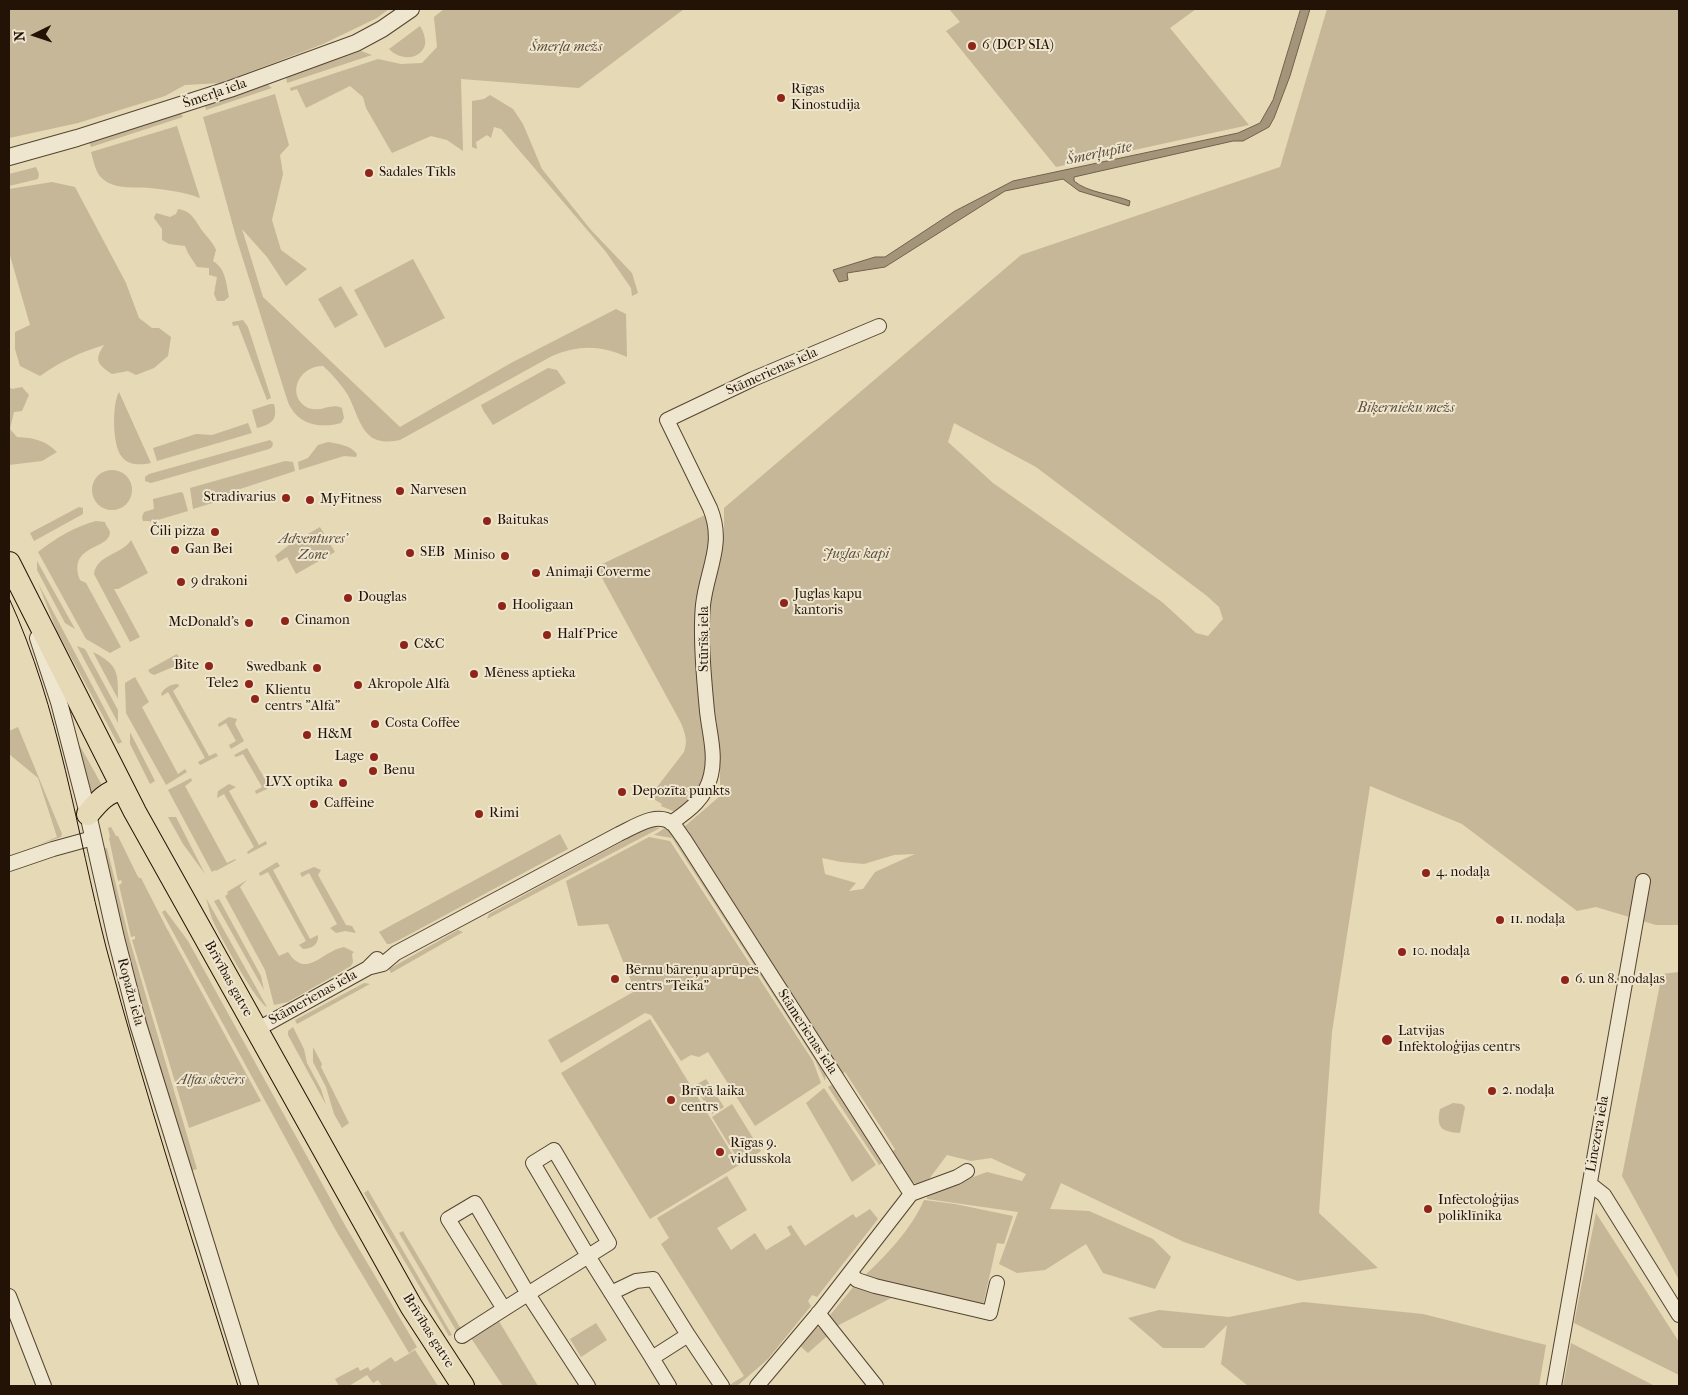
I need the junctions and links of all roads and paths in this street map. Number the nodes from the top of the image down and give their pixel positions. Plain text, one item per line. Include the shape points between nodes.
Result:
1 (411, 9) edge
2 (9, 157) edge
3 (879, 326) dead end
4 (667, 420) joint
5 (9, 563) edge
6 (24, 594) junction
7 (123, 789) junction
8 (88, 814) junction
9 (671, 823) junction
10 (93, 838) junction
11 (9, 864) edge
12 (1642, 881) dead end
13 (256, 1030) junction
14 (967, 1171) dead end
15 (1590, 1184) junction
16 (911, 1194) junction
17 (588, 1256) junction
18 (850, 1274) junction
19 (997, 1283) dead end
20 (611, 1293) junction
21 (528, 1294) junction
22 (9, 1296) edge
23 (504, 1309) junction
24 (818, 1313) junction
25 (1679, 1315) edge
26 (462, 1336) dead end
27 (688, 1336) junction
28 (652, 1358) junction
29 (44, 1386) edge
30 (250, 1386) edge
31 (463, 1386) edge
32 (588, 1386) edge
33 (669, 1386) edge
34 (722, 1386) edge
35 (757, 1386) edge
36 (876, 1386) edge
37 (1554, 1386) edge

1 - 2 street, Šmerļa iela via 356,43 256,80
3 - 4 street, Stāmerienas iela via 753,379
4 - 9 street, Stūrīša iela via 710,508 717,541 703,604 703,655 712,773 700,799
5 - 6 highway, Brīvības gatve
6 - 7 highway, Brīvības gatve
6 - 8 street, Ropažu iela via 59,702
7 - 8 highway via 107,794
7 - 13 highway, Brīvības gatve
8 - 10 street, Ropažu iela
9 - 13 street, Stāmerienas iela via 648,820 619,834 396,953 379,957 371,966
9 - 16 street, Stāmerienas iela
10 - 11 street
10 - 30 street, Ropažu iela via 138,1024
12 - 15 street, Linezera iela
13 - 31 highway, Brīvības gatve via 411,1306
14 - 16 street
15 - 25 street via 1604,1195
15 - 37 street, Linezera iela
16 - 18 street
17 - 17 street via 532,1164 554,1150 609,1242
17 - 20 street
17 - 21 street
18 - 19 street via 875,1286 990,1313
18 - 24 street
20 - 27 street via 636,1281 653,1279
20 - 28 street
21 - 23 street
21 - 23 street via 475,1203 448,1219
21 - 32 street
22 - 29 street
23 - 26 street
24 - 35 street
24 - 36 street
27 - 28 street
27 - 34 street
28 - 33 street

